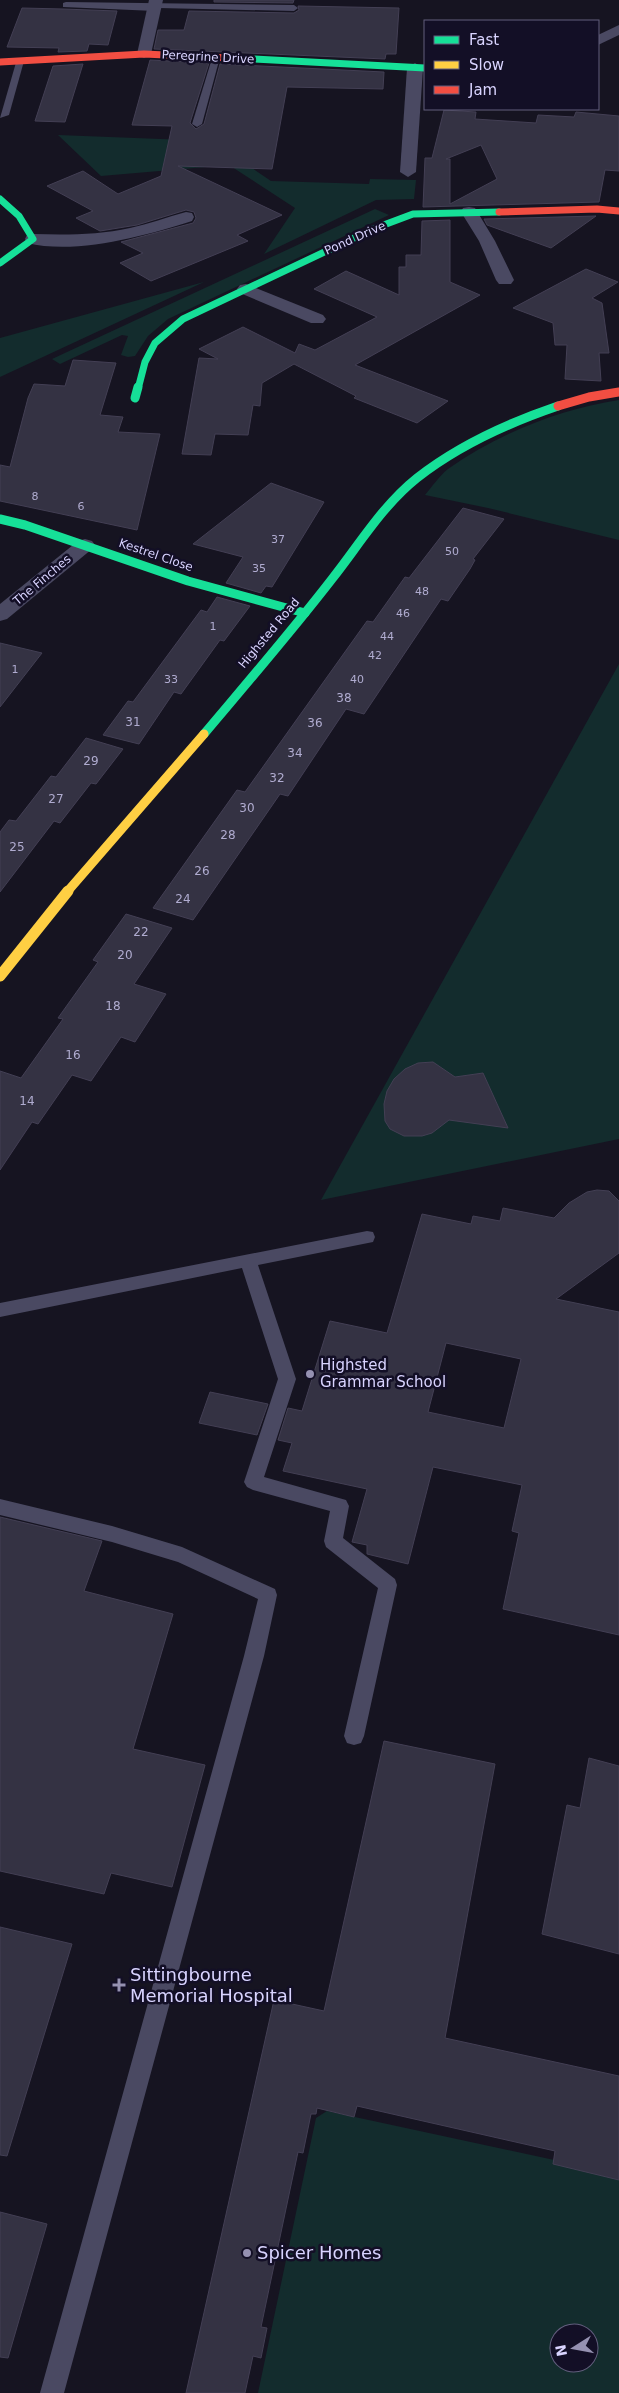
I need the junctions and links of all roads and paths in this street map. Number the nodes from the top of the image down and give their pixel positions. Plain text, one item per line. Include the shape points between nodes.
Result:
1 (156, 4) edge
2 (66, 5) dead end
3 (294, 8) dead end
4 (619, 29) edge
5 (599, 41) edge
6 (619, 47) edge
7 (144, 54) junction
8 (216, 57) junction
9 (20, 60) junction
10 (0, 62) edge
11 (420, 68) edge
12 (0, 115) edge
13 (197, 124) dead end
14 (408, 172) dead end
15 (0, 199) edge
16 (619, 211) edge
17 (469, 212) junction
18 (186, 216) dead end
19 (33, 239) junction
20 (0, 263) edge
21 (505, 280) dead end
22 (246, 288) junction
23 (295, 312) junction
24 (317, 319) dead end
25 (278, 320) dead end
26 (619, 392) edge
27 (135, 398) dead end
28 (0, 519) edge
29 (85, 545) junction
30 (305, 613) junction
31 (0, 615) edge
32 (0, 976) edge
33 (367, 1237) dead end
34 (248, 1261) junction
35 (0, 1310) edge
36 (0, 1507) edge
37 (354, 1736) dead end
38 (52, 2393) edge

1 - 2 lane
1 - 3 lane
1 - 7 street
4 - 5 street
5 - 6 street
7 - 8 street, Peregrine Drive
7 - 9 street, Peregrine Drive
8 - 11 street, Peregrine Drive
8 - 13 lane
9 - 10 street, Peregrine Drive
9 - 12 lane via 4,115
11 - 14 street, Peregrine Drive
15 - 19 street via 22,217
16 - 17 street, Pond Drive
17 - 21 street
17 - 22 street, Pond Drive via 413,214
18 - 19 street via 128,235 104,239
19 - 20 street
22 - 23 street
22 - 27 street, Pond Drive via 183,319 155,343 145,362
23 - 24 street
23 - 25 street
26 - 30 street, Highsted Road via 546,410 454,452 396,498
28 - 29 street, Kestrel Close
29 - 30 street, Kestrel Close via 188,581
29 - 31 street, The Finches
30 - 32 street, Highsted Road
33 - 34 lane
34 - 35 lane
34 - 37 lane via 287,1379 253,1482 340,1506 333,1541 388,1585
36 - 38 lane via 182,1555 268,1595

